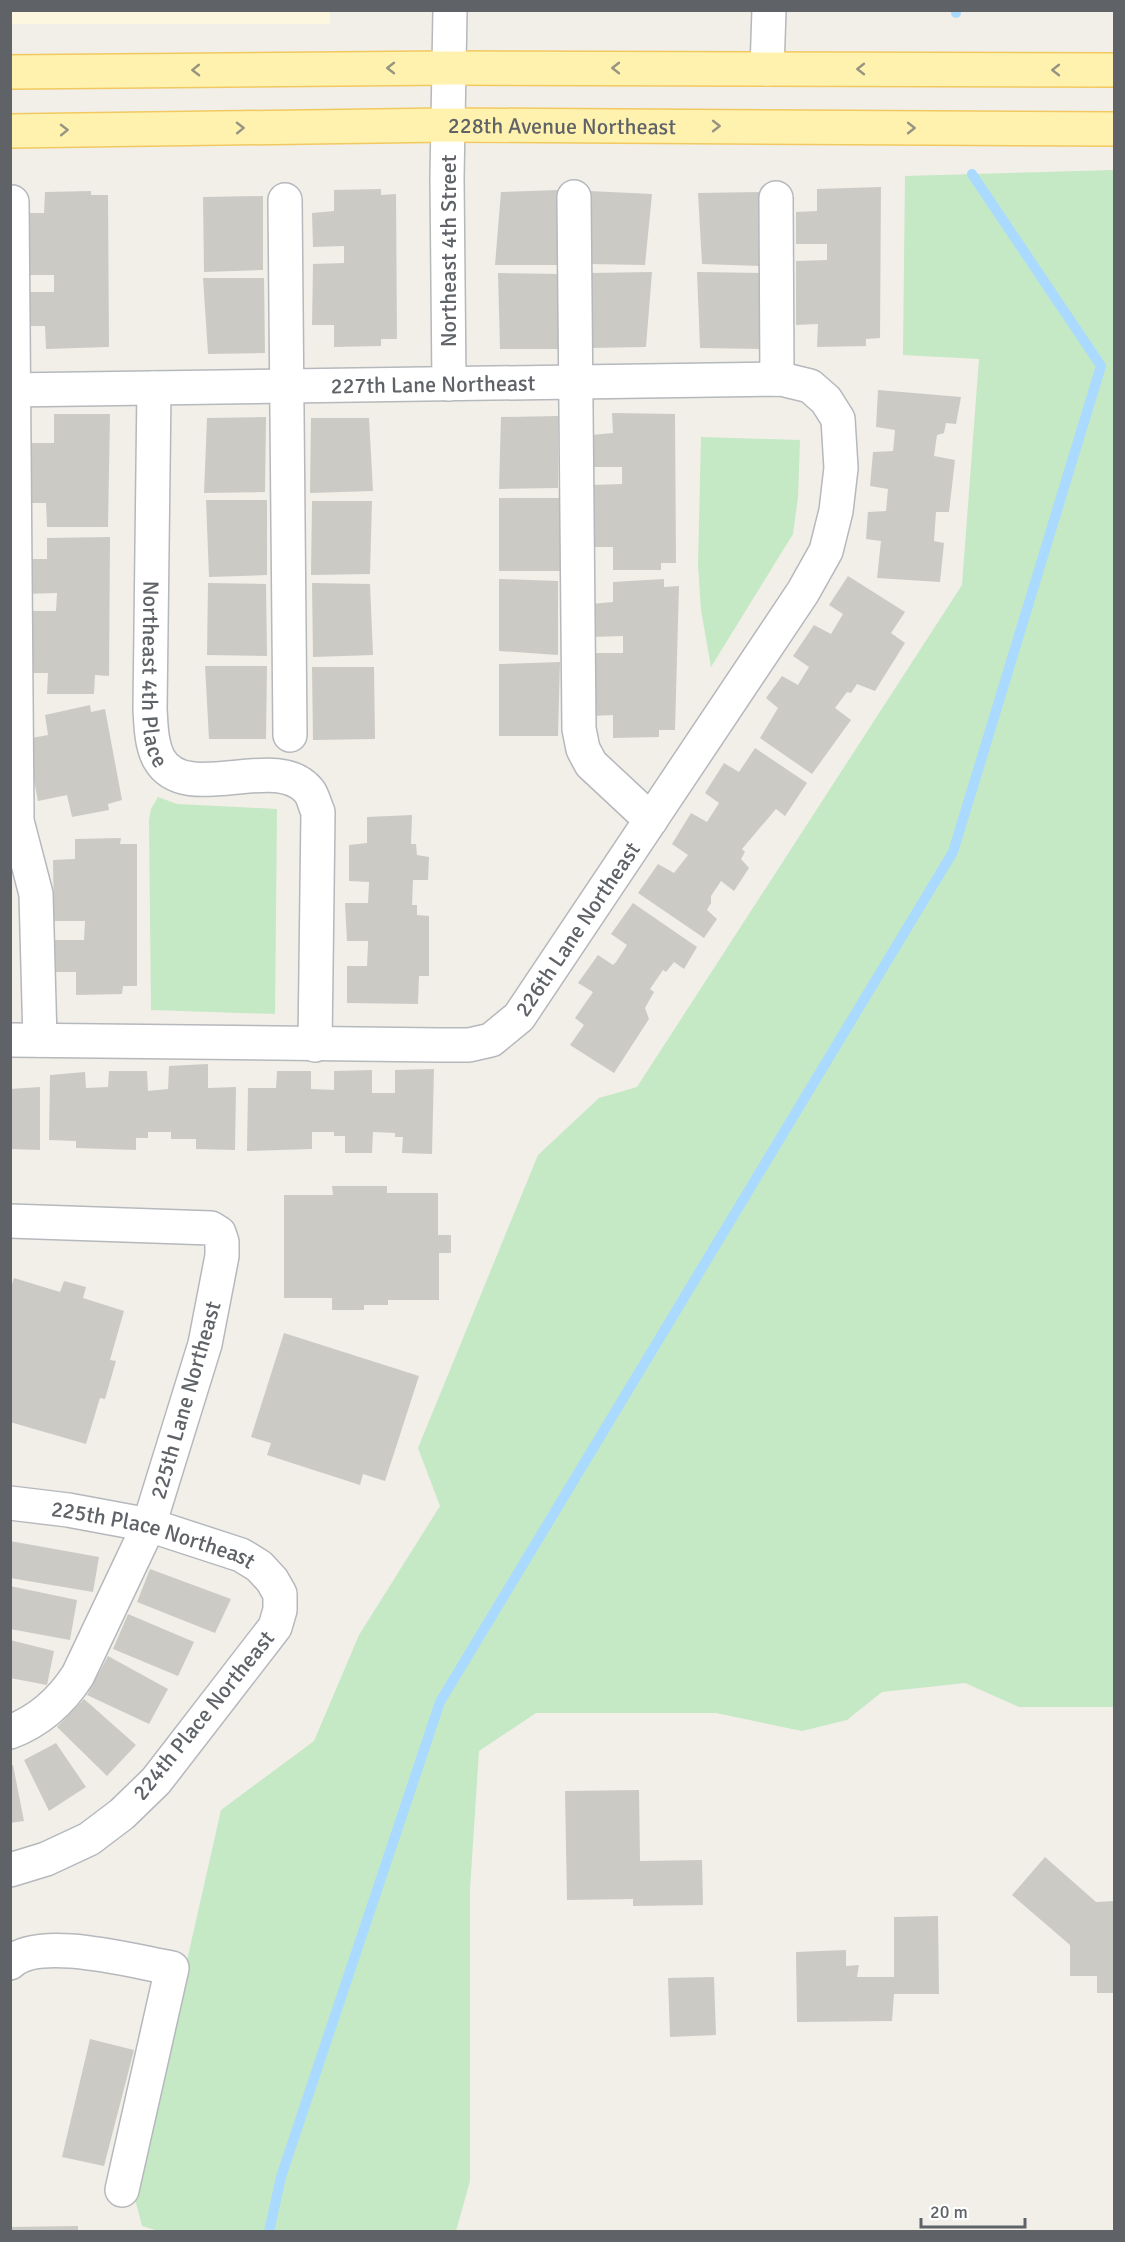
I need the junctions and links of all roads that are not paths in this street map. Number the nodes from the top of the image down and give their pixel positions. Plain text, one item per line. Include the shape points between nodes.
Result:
1 (450, 10) edge
2 (769, 10) edge
3 (450, 68) junction
4 (767, 69) junction
5 (1114, 70) edge
6 (10, 72) edge
7 (447, 125) junction
8 (1114, 129) edge
9 (10, 131) edge
10 (574, 197) dead end
11 (776, 198) dead end
12 (285, 200) dead end
13 (12, 202) edge
14 (777, 379) junction
15 (575, 382) junction
16 (448, 384) junction
17 (286, 386) junction
18 (154, 388) junction
19 (12, 390) edge
20 (838, 419) joint
21 (290, 735) dead end
22 (651, 820) junction
23 (23, 894) edge
24 (25, 1040) edge
25 (315, 1045) junction
26 (10, 1221) edge
27 (10, 1503) edge
28 (149, 1525) junction
29 (279, 1594) joint
30 (10, 1732) edge
31 (10, 1870) edge
32 (10, 1963) edge
33 (122, 2190) dead end

1 - 3 street, Northeast 4th Street
2 - 4 street
4 -> 3 main road
3 -> 6 main road
3 - 7 street, Northeast 4th Street
5 -> 4 main road
7 -> 8 main road, 228th Avenue Northeast
9 -> 7 main road, 228th Avenue Northeast
7 - 16 street, Northeast 4th Street
10 - 15 street
11 - 14 street
12 - 17 street
13 - 19 street
14 - 15 street, 227th Lane Northeast
14 - 20 street, 227th Lane Northeast via 810,386 826,400
15 - 16 street, 227th Lane Northeast
15 - 22 street via 579,729 591,764
16 - 17 street, 227th Lane Northeast
17 - 18 street, 227th Lane Northeast
17 - 21 street
18 - 19 street, 227th Lane Northeast
18 - 25 street, Northeast 4th Place via 152,739 159,759 171,772 189,779 277,776 310,791 318,812
19 - 23 street via 17,821
20 - 22 street, 226th Lane Northeast via 841,468 826,551 803,592
22 - 25 street, 226th Lane Northeast via 519,1017 491,1040 469,1045
23 - 24 street
24 - 25 street, 226th Lane Northeast
26 - 28 street, 225th Lane Northeast via 211,1228 219,1233 222,1256 205,1344
27 - 28 street, 225th Place Northeast
28 - 29 street, 225th Place Northeast via 241,1555 259,1566
28 - 30 street via 66,1692 46,1712
29 - 31 street, 224th Place Northeast via 275,1627 156,1781 89,1839
32 - 33 street via 47,1949 172,1968

